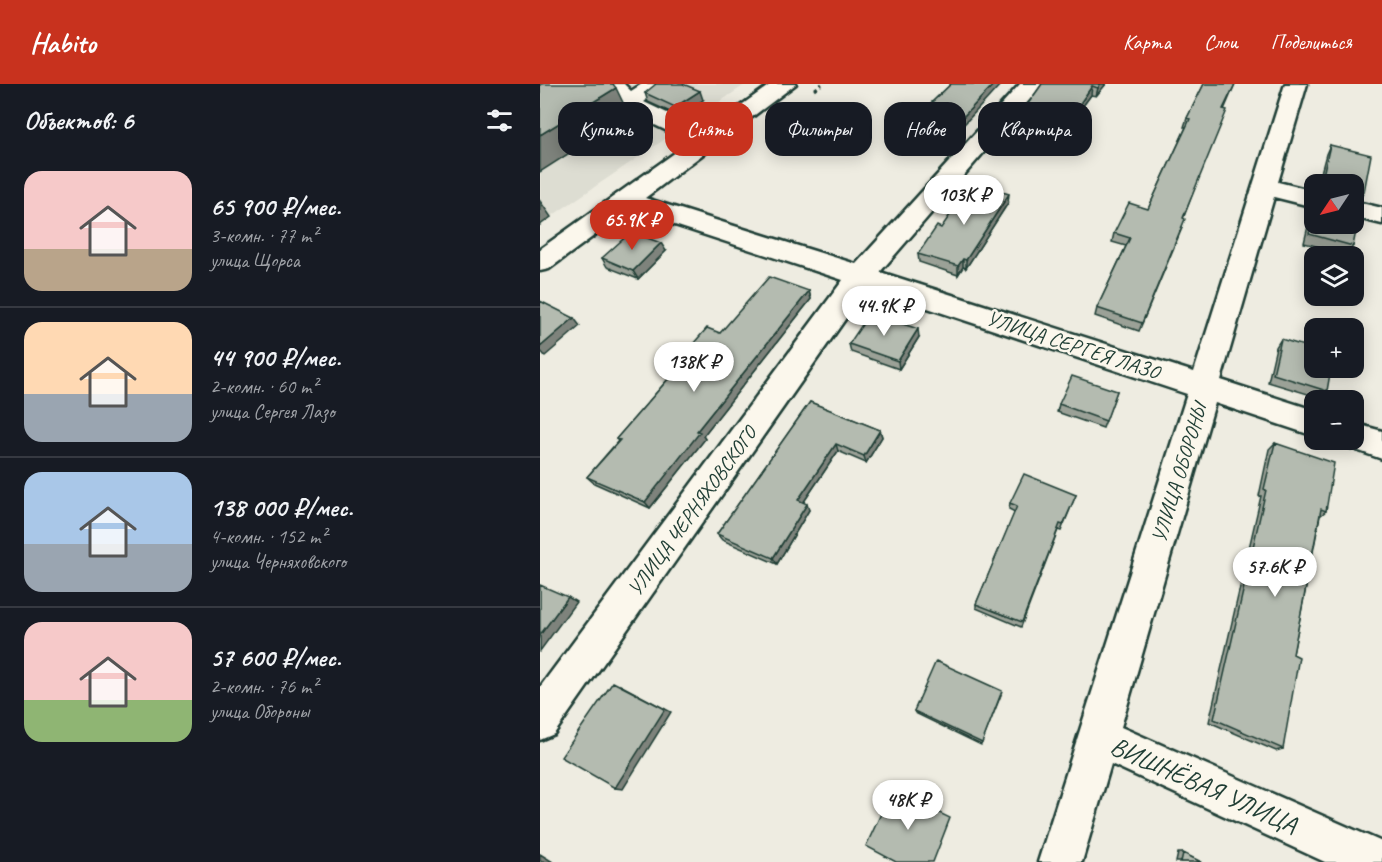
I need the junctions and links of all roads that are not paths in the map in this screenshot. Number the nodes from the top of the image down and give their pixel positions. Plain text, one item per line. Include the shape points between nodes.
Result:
1 (611, 84) edge
2 (656, 84) edge
3 (784, 84) edge
4 (1032, 84) edge
5 (1296, 84) edge
6 (630, 102) joint
7 (753, 107) edge
8 (686, 156) edge
9 (1265, 187) junction
10 (1304, 197) edge
11 (626, 200) junction
12 (1364, 212) edge
13 (1382, 216) edge
14 (540, 262) edge
15 (861, 276) junction
16 (1205, 387) junction
17 (1304, 420) edge
18 (1364, 439) edge
19 (1382, 445) edge
20 (540, 720) edge
21 (1098, 737) junction
22 (1060, 862) edge
23 (1375, 862) edge

1 - 6 street
2 - 6 street
3 - 7 street
4 - 15 street, УЛИЦА ЧЕРНЯХОВСКОГО
5 - 9 street, УЛИЦА ОБОРОНЫ
8 - 11 street
9 - 10 street
9 - 16 street, УЛИЦА ОБОРОНЫ
11 - 14 street
11 - 15 street, УЛИЦА СЕРГЕЯ ЛАЗО
12 - 13 street
15 - 16 street, УЛИЦА СЕРГЕЯ ЛАЗО
15 - 20 street, УЛИЦА ЧЕРНЯХОВСКОГО
16 - 17 street, УЛИЦА СЕРГЕЯ ЛАЗО
16 - 21 street, УЛИЦА ОБОРОНЫ
18 - 19 street
21 - 22 street, УЛИЦА ОБОРОНЫ
21 - 23 street, ВИШНЁВАЯ УЛИЦА

